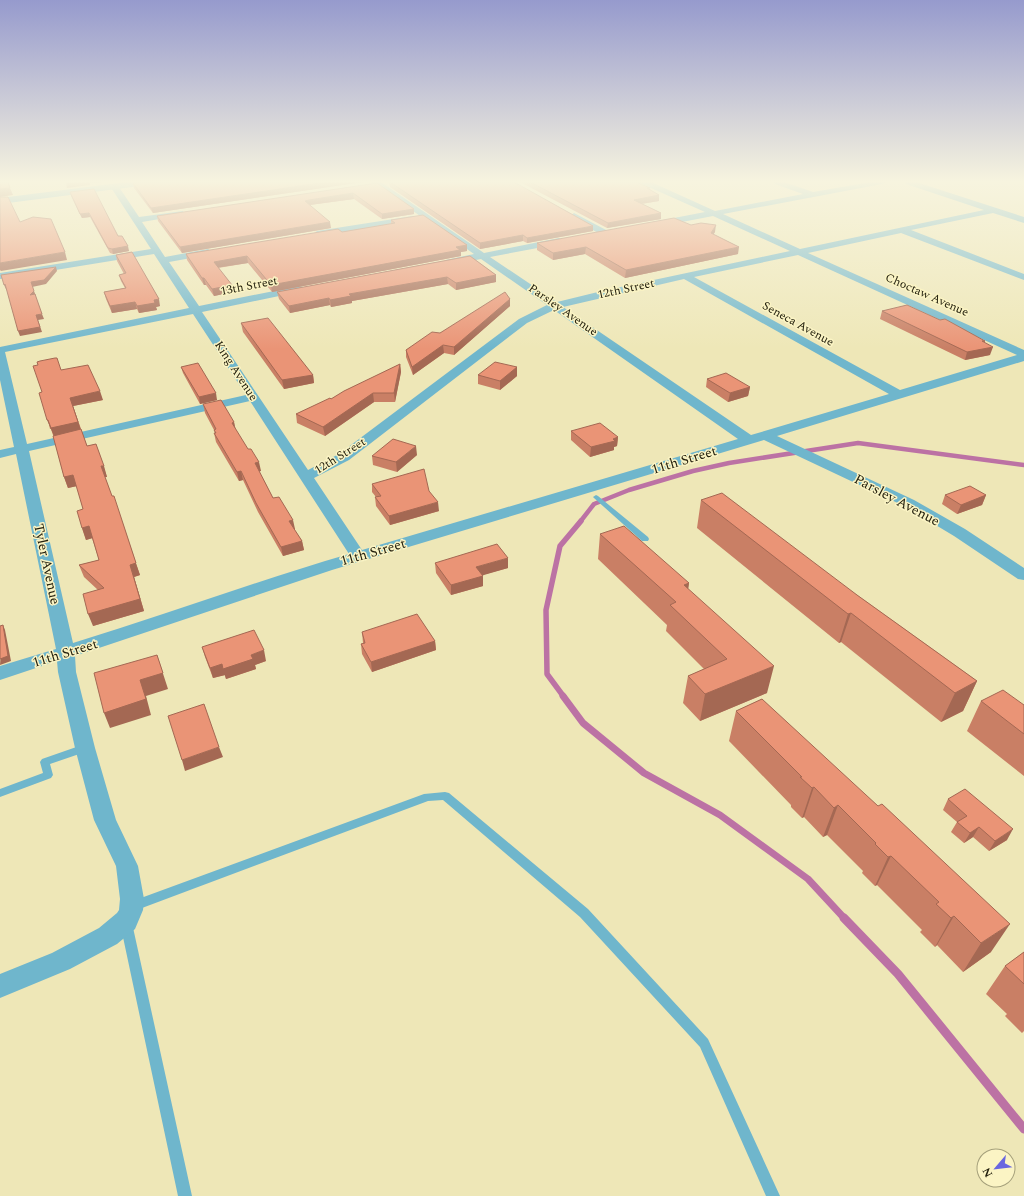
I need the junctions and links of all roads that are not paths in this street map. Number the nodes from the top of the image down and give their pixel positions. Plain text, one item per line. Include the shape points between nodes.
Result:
1 (148, 238) edge
2 (459, 238) edge
3 (769, 238) edge
4 (866, 238) edge
5 (922, 238) edge
6 (568, 240) edge
7 (217, 251) edge
8 (800, 252) junction
9 (484, 255) junction
10 (160, 256) junction
11 (438, 264) edge
12 (0, 276) edge
13 (685, 276) junction
14 (1024, 277) edge
15 (308, 288) edge
16 (555, 305) junction
17 (195, 309) junction
18 (0, 350) edge
19 (0, 354) edge
20 (1024, 354) edge
21 (1024, 357) edge
22 (898, 394) junction
23 (253, 396) junction
24 (765, 435) junction
25 (749, 440) junction
26 (21, 449) junction
27 (0, 454) edge
28 (306, 477) junction
29 (592, 493) junction
30 (645, 539) dead end
31 (358, 556) junction
32 (1024, 575) edge
33 (66, 653) junction
34 (0, 673) edge
35 (85, 748) junction
36 (0, 793) edge
37 (129, 914) junction
38 (0, 986) edge
39 (185, 1196) edge
40 (773, 1196) edge

1 - 10 street, King Avenue
2 - 9 street, Parsley Avenue
3 - 8 street, Choctaw Avenue
4 - 8 street, 12th Street
5 - 14 street
6 - 9 street
7 - 10 street
8 - 13 street, 12th Street
8 - 20 street, Choctaw Avenue
9 - 11 street
9 - 16 street, Parsley Avenue
10 - 12 street
10 - 17 street, King Avenue
13 - 16 street, 12th Street
13 - 22 street, Seneca Avenue
15 - 17 street, 13th Street
16 - 25 street, Parsley Avenue
16 - 28 street, 12th Street via 523,321 344,457
17 - 18 street, 13th Street
17 - 23 street, King Avenue
19 - 26 street, Tyler Avenue
21 - 22 street
22 - 24 street
23 - 26 street
23 - 28 street, King Avenue
24 - 25 street, 11th Street
24 - 32 street, Parsley Avenue via 916,507
25 - 29 street, 11th Street
26 - 27 street
26 - 33 street, Tyler Avenue
28 - 31 street, King Avenue
29 - 30 lane
29 - 31 street, 11th Street
31 - 33 street, 11th Street
33 - 34 street, 11th Street
33 - 35 street, Tyler Avenue
35 - 36 lane via 45,762 48,775
35 - 37 street, Tyler Avenue via 105,820 127,866 132,899
37 - 38 street via 108,936 68,958
37 - 39 lane
37 - 40 lane via 428,797 445,796 584,913 704,1043

